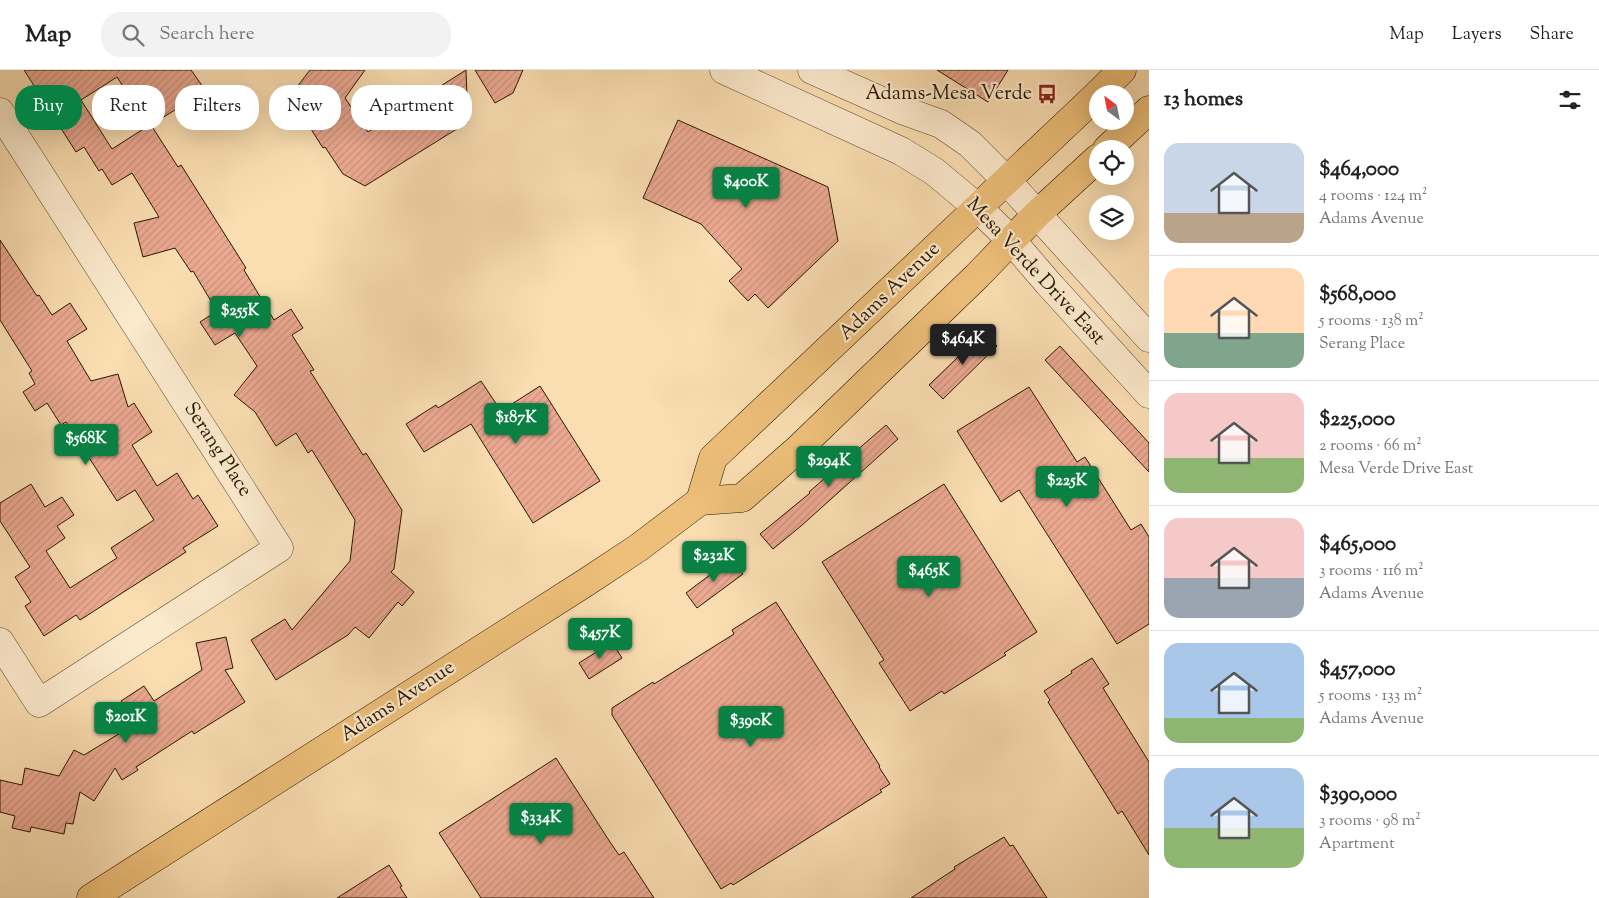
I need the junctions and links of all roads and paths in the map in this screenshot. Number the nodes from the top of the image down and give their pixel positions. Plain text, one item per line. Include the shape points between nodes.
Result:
1 (724, 70) edge
2 (812, 70) edge
3 (1122, 70) edge
4 (1107, 85) edge
5 (1089, 103) edge
6 (1149, 110) edge
7 (0, 112) edge
8 (1117, 140) edge
9 (1089, 166) edge
10 (1007, 181) junction
11 (978, 208) junction
12 (1037, 214) junction
13 (1012, 241) junction
14 (1149, 338) edge
15 (1149, 394) edge
16 (700, 501) junction
17 (0, 642) edge
18 (91, 898) edge

1 - 11 street, Mesa Verde Drive East via 902,150 936,172
2 - 10 street, Mesa Verde Drive East via 941,124 970,144
3 - 4 main road, Adams Avenue
5 - 10 main road, Adams Avenue
6 - 8 main road
7 - 17 street, Serang Place via 279,548 39,703
9 - 12 main road
10 - 11 main road, Adams Avenue
10 - 12 street, Mesa Verde Drive East
11 - 13 street, Mesa Verde Drive East
11 - 16 main road, Adams Avenue via 714,458
12 - 13 main road
12 - 14 street, Mesa Verde Drive East
13 - 15 street, Mesa Verde Drive East
13 - 16 main road via 742,498
16 - 18 main road, Adams Avenue via 585,583

